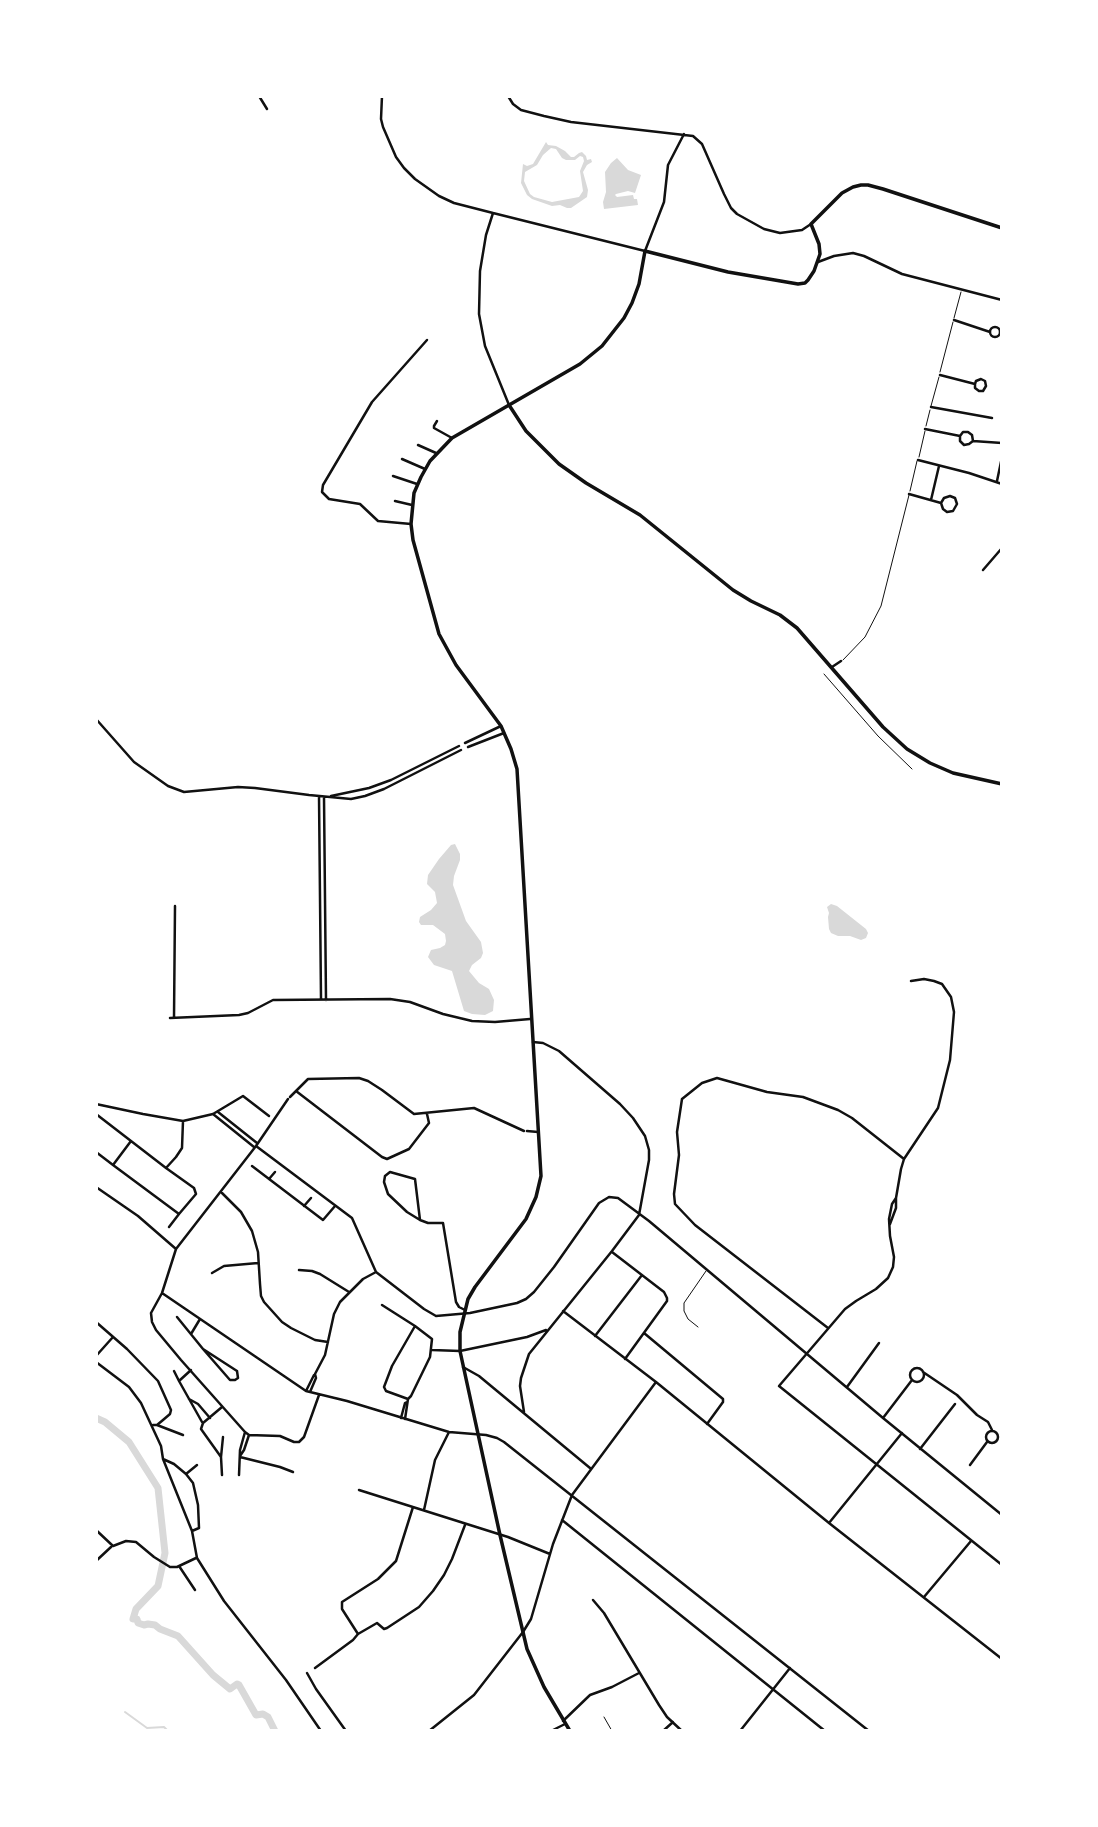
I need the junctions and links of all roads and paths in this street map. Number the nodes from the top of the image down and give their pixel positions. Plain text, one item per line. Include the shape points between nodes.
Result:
1 (258, 96) edge
2 (382, 96) edge
3 (508, 96) edge
4 (267, 109) dead end
5 (684, 134) junction
6 (493, 214) junction
7 (811, 224) junction
8 (1002, 228) edge
9 (645, 251) junction
10 (817, 262) junction
11 (961, 289) junction
12 (1002, 300) edge
13 (954, 320) junction
14 (990, 332) junction
15 (1000, 335) edge
16 (427, 340) dead end
17 (940, 375) junction
18 (975, 384) dead end
19 (509, 405) junction
20 (931, 407) junction
21 (992, 418) dead end
22 (437, 421) dead end
23 (925, 429) junction
24 (960, 436) junction
25 (452, 438) junction
26 (973, 441) junction
27 (1002, 443) edge
28 (418, 444) dead end
29 (436, 453) junction
30 (1002, 457) edge
31 (402, 459) dead end
32 (918, 460) junction
33 (939, 465) junction
34 (425, 469) junction
35 (393, 476) dead end
36 (1000, 482) edge
37 (417, 484) junction
38 (909, 494) junction
39 (931, 500) junction
40 (396, 501) dead end
41 (941, 503) junction
42 (412, 505) junction
43 (411, 524) junction
44 (1002, 548) edge
45 (984, 570) dead end
46 (841, 661) joint
47 (832, 667) junction
48 (824, 674) dead end
49 (96, 719) edge
50 (501, 726) junction
51 (504, 733) junction
52 (466, 743) dead end
53 (459, 746) dead end
54 (468, 747) dead end
55 (461, 750) dead end
56 (912, 769) dead end
57 (1002, 784) edge
58 (319, 796) junction
59 (326, 797) junction
60 (174, 906) dead end
61 (911, 981) dead end
62 (324, 1000) junction
63 (531, 1019) junction
64 (533, 1042) junction
65 (296, 1091) junction
66 (96, 1104) edge
67 (218, 1112) junction
68 (96, 1114) edge
69 (213, 1114) junction
70 (427, 1114) junction
71 (269, 1116) dead end
72 (183, 1121) junction
73 (538, 1132) junction
74 (131, 1141) junction
75 (256, 1145) junction
76 (96, 1152) edge
77 (904, 1159) junction
78 (113, 1164) junction
79 (252, 1166) dead end
80 (166, 1168) junction
81 (275, 1172) dead end
82 (269, 1179) junction
83 (96, 1187) edge
84 (221, 1192) junction
85 (311, 1198) dead end
86 (304, 1206) junction
87 (335, 1206) junction
88 (179, 1214) junction
89 (639, 1215) junction
90 (420, 1220) junction
91 (169, 1227) dead end
92 (176, 1250) junction
93 (612, 1251) junction
94 (258, 1263) junction
95 (299, 1270) dead end
96 (706, 1270) junction
97 (376, 1272) junction
98 (212, 1273) dead end
99 (642, 1275) junction
100 (349, 1292) junction
101 (162, 1293) junction
102 (382, 1305) dead end
103 (563, 1311) junction
104 (464, 1312) junction
105 (177, 1317) dead end
106 (200, 1318) junction
107 (96, 1322) edge
108 (415, 1326) junction
109 (698, 1327) dead end
110 (549, 1328) junction
111 (828, 1328) junction
112 (645, 1333) junction
113 (191, 1334) junction
114 (595, 1336) junction
115 (113, 1337) junction
116 (328, 1342) junction
117 (879, 1343) dead end
118 (203, 1349) junction
119 (431, 1350) junction
120 (460, 1351) junction
121 (807, 1353) junction
122 (96, 1356) edge
123 (625, 1359) junction
124 (222, 1361) junction
125 (96, 1362) edge
126 (218, 1367) junction
127 (463, 1367) junction
128 (191, 1370) junction
129 (174, 1371) dead end
130 (923, 1372) junction
131 (912, 1380) junction
132 (179, 1381) junction
133 (656, 1382) junction
134 (847, 1387) junction
135 (308, 1391) junction
136 (319, 1395) junction
137 (189, 1399) junction
138 (408, 1400) junction
139 (955, 1404) dead end
140 (222, 1407) junction
141 (524, 1412) junction
142 (210, 1418) junction
143 (403, 1418) junction
144 (883, 1418) junction
145 (203, 1423) junction
146 (707, 1424) junction
147 (155, 1425) junction
148 (992, 1430) junction
149 (245, 1432) junction
150 (449, 1432) junction
151 (902, 1433) junction
152 (183, 1435) dead end
153 (249, 1435) junction
154 (477, 1435) junction
155 (223, 1437) dead end
156 (988, 1441) junction
157 (920, 1449) junction
158 (221, 1457) junction
159 (240, 1457) junction
160 (163, 1459) junction
161 (197, 1465) dead end
162 (970, 1465) dead end
163 (877, 1466) junction
164 (590, 1468) junction
165 (293, 1472) dead end
166 (186, 1474) junction
167 (222, 1475) dead end
168 (239, 1475) dead end
169 (359, 1490) dead end
170 (572, 1495) junction
171 (413, 1507) junction
172 (424, 1510) junction
173 (1002, 1515) edge
174 (562, 1520) junction
175 (829, 1523) junction
176 (464, 1525) junction
177 (96, 1530) edge
178 (192, 1531) junction
179 (500, 1535) junction
180 (971, 1541) junction
181 (113, 1546) junction
182 (550, 1554) junction
183 (197, 1558) junction
184 (96, 1562) edge
185 (1002, 1565) edge
186 (179, 1566) junction
187 (195, 1590) dead end
188 (924, 1597) junction
189 (593, 1600) dead end
190 (523, 1632) junction
191 (358, 1634) junction
192 (1002, 1659) edge
193 (790, 1667) junction
194 (315, 1668) dead end
195 (639, 1672) junction
196 (307, 1673) dead end
197 (773, 1689) junction
198 (604, 1717) dead end
199 (673, 1721) junction
200 (564, 1723) junction
201 (742, 1730) edge
202 (321, 1731) edge
203 (346, 1731) edge
204 (429, 1731) edge
205 (551, 1731) edge
206 (570, 1731) edge
207 (612, 1731) edge
208 (663, 1731) edge
209 (682, 1731) edge
210 (825, 1731) edge
211 (869, 1731) edge

1 - 4 street
2 - 6 street via 383,127 404,168 439,196
3 - 5 street via 521,110 544,116
5 - 7 street via 700,142 737,214 780,233
5 - 9 street via 668,165 664,202
6 - 9 street
6 - 19 street via 480,271 479,314 485,346
7 - 8 main road via 842,193 868,185
7 - 10 main road via 820,249
9 - 10 main road via 798,284 808,280
9 - 19 main road via 632,303 602,346
10 - 11 street via 853,253 902,274
11 - 12 street
11 - 13 lane
13 - 14 street
13 - 17 lane
14 - 15 street via 993,337
14 - 15 street via 996,328
16 - 43 street via 372,402 322,492 329,499 360,504 378,521
17 - 18 street
17 - 20 lane
19 - 25 main road
19 - 47 main road via 526,432 559,464 640,515 740,595 786,620
20 - 21 street
20 - 23 lane
22 - 25 street via 434,428
23 - 24 street
23 - 32 lane
24 - 26 street via 964,445
24 - 26 street via 968,432
25 - 29 main road
26 - 27 street
28 - 29 street
29 - 34 main road
30 - 36 street
31 - 34 street
32 - 33 street
32 - 38 lane
33 - 36 street
33 - 39 street
34 - 37 main road
35 - 37 street
37 - 42 main road
38 - 39 street
38 - 46 lane via 881,606 865,637
39 - 41 street
40 - 42 street
41 - 41 street via 949,512 957,504 950,496
42 - 43 main road
43 - 50 main road via 444,645
44 - 45 street
46 - 47 street
47 - 57 main road via 907,749 953,774
48 - 56 lane
49 - 58 street via 134,762 176,790 238,787
50 - 51 main road
50 - 52 street
51 - 54 street
51 - 63 main road via 518,784
53 - 59 street via 391,780
55 - 59 street via 365,796
58 - 59 street
58 - 62 street
59 - 62 street
60 - 62 street via 172,1018 235,1016 273,1000
61 - 77 street via 942,984 954,1012 950,1060 938,1108
62 - 63 street via 401,1000 472,1021
63 - 64 main road
64 - 73 main road
64 - 89 street via 559,1051 640,1127 648,1142 649,1160
65 - 70 street via 309,1079 359,1078 414,1114
65 - 70 street via 387,1159 409,1149 429,1123
65 - 75 street
66 - 72 street
67 - 69 street
67 - 71 street via 243,1096
67 - 75 street
68 - 74 street
69 - 72 street
69 - 75 street
70 - 73 street via 474,1108
72 - 80 street via 182,1148
73 - 104 main road via 541,1177 532,1208 475,1287
74 - 78 street
74 - 80 street
75 - 84 street
75 - 87 street
76 - 78 street
77 - 111 street via 890,1211 893,1267 888,1278 850,1304
77 - 111 street via 852,1118 803,1097 717,1078 682,1099 675,1204
78 - 88 street
79 - 82 street
80 - 88 street via 195,1191
81 - 82 street
82 - 86 street
83 - 92 street
84 - 92 street
84 - 94 street via 250,1225
85 - 86 street
86 - 87 street via 323,1220
87 - 97 street via 352,1218
88 - 91 street
89 - 93 street
89 - 96 street
89 - 104 street via 618,1198 603,1200 529,1297
90 - 90 street via 415,1180 390,1172 383,1182 388,1194
90 - 104 street via 443,1223 456,1302
92 - 101 street
93 - 99 street
93 - 103 street
94 - 98 street via 224,1266
94 - 116 street via 261,1296 271,1312 305,1336
95 - 100 street via 312,1270
96 - 109 lane via 684,1303 688,1320
96 - 121 street
97 - 100 street
97 - 104 street via 436,1316
99 - 112 street via 664,1292 667,1301
99 - 114 street
100 - 116 street via 334,1314
101 - 106 street
101 - 128 street via 151,1313 152,1322
102 - 108 street
103 - 110 street
103 - 114 street
104 - 120 main road
105 - 113 street
106 - 113 street
106 - 135 street
107 - 115 street
108 - 119 street via 431,1337
108 - 138 street via 384,1387
110 - 120 street
110 - 141 street via 523,1369
111 - 121 street
112 - 123 street
112 - 146 street via 723,1399
113 - 118 street
114 - 123 street
115 - 122 street
115 - 147 street via 151,1372 162,1389 172,1410
116 - 135 street
117 - 134 street
118 - 124 street
118 - 126 street
119 - 120 street
119 - 138 street
120 - 127 main road
121 - 134 street
121 - 163 street via 779,1386
123 - 133 street
124 - 126 street
124 - 126 street via 237,1371 238,1378 230,1380
125 - 147 street via 129,1387
127 - 141 street
127 - 154 main road
128 - 132 street
128 - 140 street
129 - 132 street
130 - 131 street via 921,1380
130 - 131 street via 914,1368
130 - 148 street via 957,1395
131 - 144 street
132 - 137 street
133 - 146 street
133 - 164 street
134 - 144 street
135 - 136 street
136 - 143 street
136 - 153 street via 302,1440
137 - 142 street
137 - 145 street
138 - 143 street
139 - 157 street
140 - 142 street
140 - 149 street
141 - 164 street
142 - 145 street
143 - 150 street
144 - 151 street
145 - 158 street via 202,1433
146 - 175 street
147 - 152 street
147 - 160 street
148 - 156 street via 986,1435
148 - 156 street via 998,1433 998,1440
149 - 153 street
149 - 159 street
150 - 154 street
150 - 172 street via 435,1460
151 - 157 street
151 - 163 street
153 - 159 street
154 - 170 street via 504,1442
154 - 179 main road
155 - 158 street
156 - 162 street
157 - 173 street
158 - 167 street
159 - 165 street
159 - 168 street
160 - 166 street
160 - 178 street
161 - 166 street
163 - 175 street
163 - 180 street
164 - 170 street
166 - 178 street via 198,1505 199,1529
169 - 171 street
170 - 174 street
170 - 193 street
171 - 172 street
171 - 191 street via 396,1561 342,1602
172 - 176 street
174 - 182 street
174 - 197 street
175 - 188 street
176 - 179 street
176 - 191 street via 444,1575 419,1607 387,1628 377,1623
177 - 181 street
178 - 183 street
179 - 182 street
179 - 190 main road
180 - 185 street
180 - 188 street
181 - 184 street
181 - 186 street via 132,1541 157,1560 173,1568
182 - 190 street
183 - 186 street
183 - 202 street
186 - 187 street
188 - 192 street
189 - 195 street
190 - 200 main road via 535,1670
190 - 204 street via 474,1695
191 - 194 street
193 - 197 street
193 - 211 street
195 - 199 street
195 - 200 street via 590,1695
196 - 203 street
197 - 201 street
197 - 210 street
198 - 207 lane
199 - 208 street
199 - 209 street
200 - 205 street
200 - 206 main road

